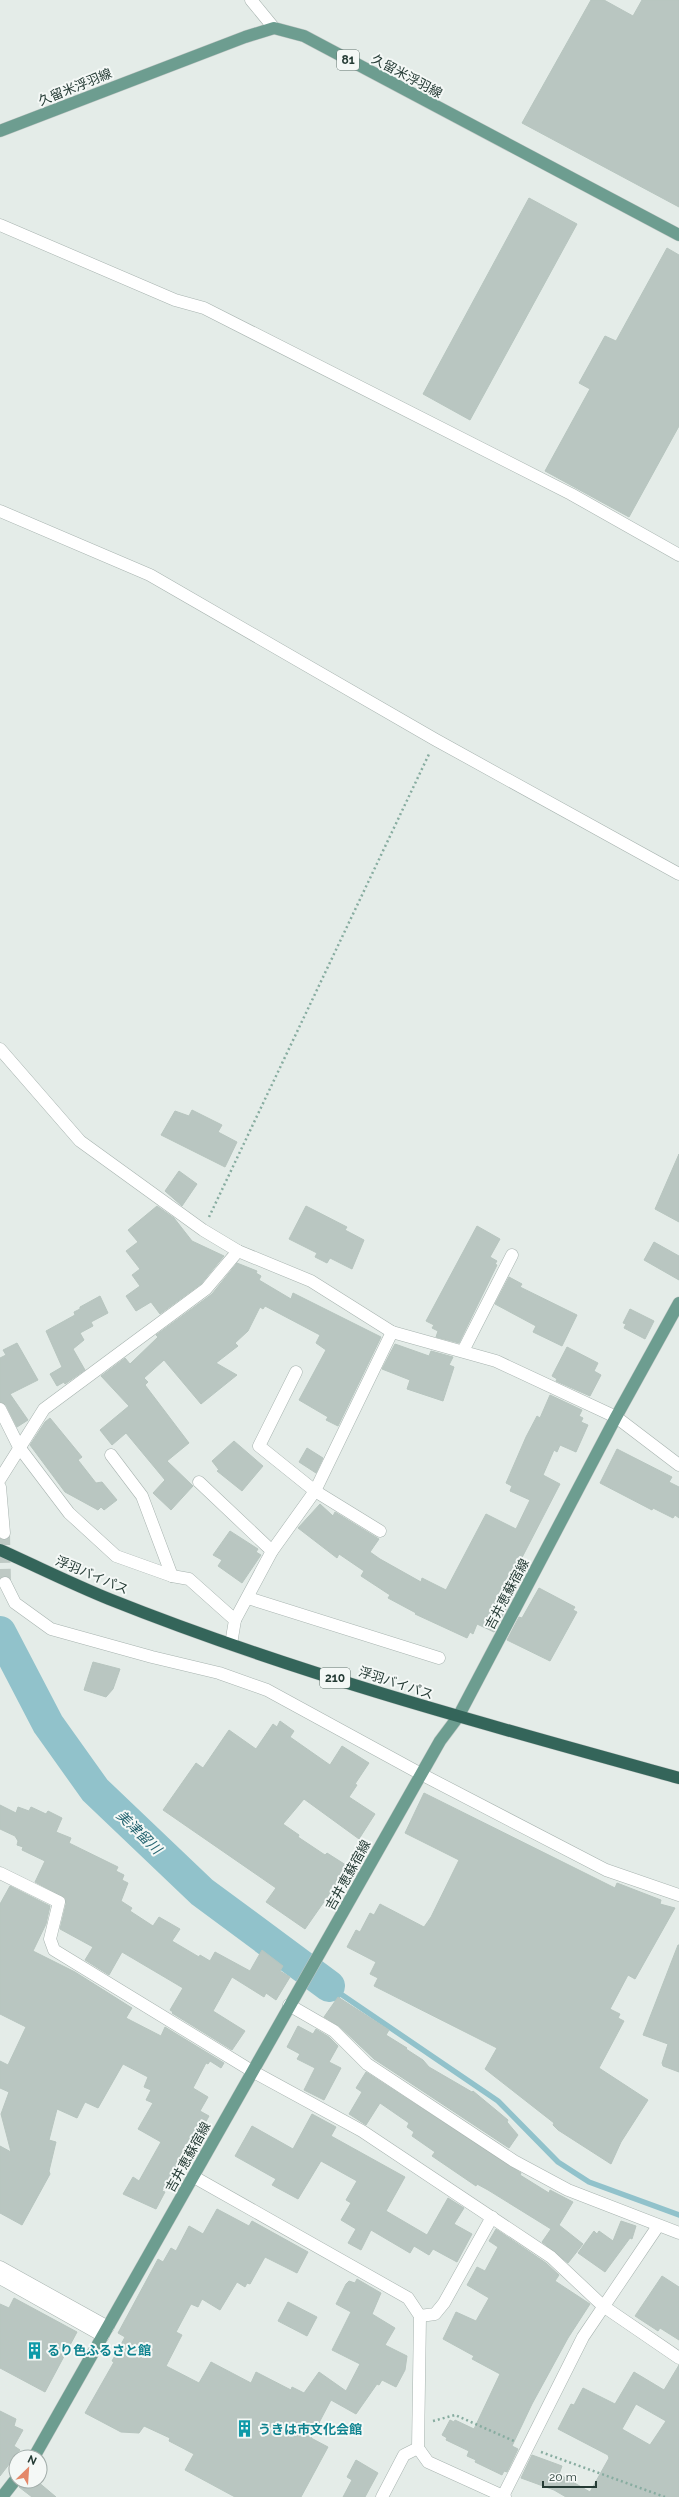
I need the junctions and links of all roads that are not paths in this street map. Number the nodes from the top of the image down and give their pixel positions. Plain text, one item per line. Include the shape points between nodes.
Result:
1 (250, 0) edge
2 (274, 28) junction
3 (0, 131) edge
4 (0, 225) edge
5 (679, 235) edge
6 (0, 511) edge
7 (679, 555) edge
8 (679, 874) edge
9 (0, 1049) edge
10 (238, 1251) junction
11 (512, 1255) dead end
12 (679, 1303) edge
13 (392, 1332) junction
14 (464, 1351) junction
15 (296, 1372) dead end
16 (0, 1408) edge
17 (616, 1417) junction
18 (19, 1447) junction
19 (111, 1455) dead end
20 (679, 1465) edge
21 (0, 1479) edge
22 (199, 1482) dead end
23 (0, 1487) edge
24 (315, 1491) junction
25 (380, 1530) dead end
26 (4, 1533) dead end
27 (0, 1550) edge
28 (272, 1551) junction
29 (172, 1576) junction
30 (5, 1584) tunnel mouth
31 (248, 1598) junction
32 (235, 1620) junction
33 (230, 1644) junction
34 (439, 1658) dead end
35 (458, 1717) junction
36 (421, 1774) junction
37 (679, 1778) edge
38 (0, 1873) edge
39 (679, 1895) edge
40 (289, 2005) junction
41 (252, 2071) junction
42 (194, 2177) junction
43 (492, 2217) junction
44 (658, 2226) junction
45 (679, 2233) edge
46 (0, 2267) edge
47 (0, 2278) edge
48 (603, 2306) junction
49 (420, 2316) junction
50 (106, 2331) junction
51 (679, 2358) edge
52 (418, 2448) junction
53 (39, 2449) edge
54 (8, 2489) edge
55 (504, 2496) edge
56 (2, 2497) edge
57 (382, 2497) edge

1 - 2 street
2 - 3 main road, 久留米浮羽線 via 208,49
2 - 5 main road, 久留米浮羽線 / 81 via 304,36
4 - 7 street via 175,300 204,308 571,494
6 - 8 street via 150,575 436,740
9 - 10 street via 80,1141 203,1230
10 - 13 street via 311,1281
10 - 18 street via 206,1289 44,1409
11 - 14 street
12 - 17 main road, 吉井恵蘇宿線
13 - 14 street
13 - 24 street
14 - 17 street via 496,1361
15 - 24 street via 259,1446
16 - 18 street
17 - 20 street
17 - 35 main road, 吉井恵蘇宿線
18 - 21 street
18 - 29 street via 69,1513 116,1556
19 - 29 street via 142,1496
22 - 28 street
23 - 26 street
24 - 25 street
24 - 28 street
27 - 33 highway, 浮羽バイパス / 210 via 108,1598
28 - 31 street
29 - 32 street via 189,1579
30 - 36 street via 15,1603 51,1629 218,1673 267,1690
31 - 32 street
31 - 34 street
32 - 33 street
33 - 35 highway, 浮羽バイパス / 210
35 - 36 main road, 吉井恵蘇宿線 via 440,1741
35 - 37 highway, 浮羽バイパス / 210
36 - 39 street via 606,1870
36 - 40 main road, 吉井恵蘇宿線 via 326,1945
38 - 41 street via 59,1902 50,1939 54,1950
40 - 41 main road, 吉井恵蘇宿線
40 - 44 street via 334,2031 367,2064 514,2161 568,2190
41 - 42 main road, 吉井恵蘇宿線
41 - 43 street via 362,2131
42 - 49 street via 408,2298
42 - 50 main road, 吉井恵蘇宿線
43 - 48 street via 551,2257
43 - 49 street via 444,2303 435,2314
44 - 45 street
44 - 48 street
46 - 50 street
47 - 50 street
48 - 51 street
48 - 55 street via 583,2337
49 - 52 street
50 - 53 main road, 吉井恵蘇宿線
52 - 55 street via 428,2462
52 - 57 street via 404,2455
54 - 56 main road

